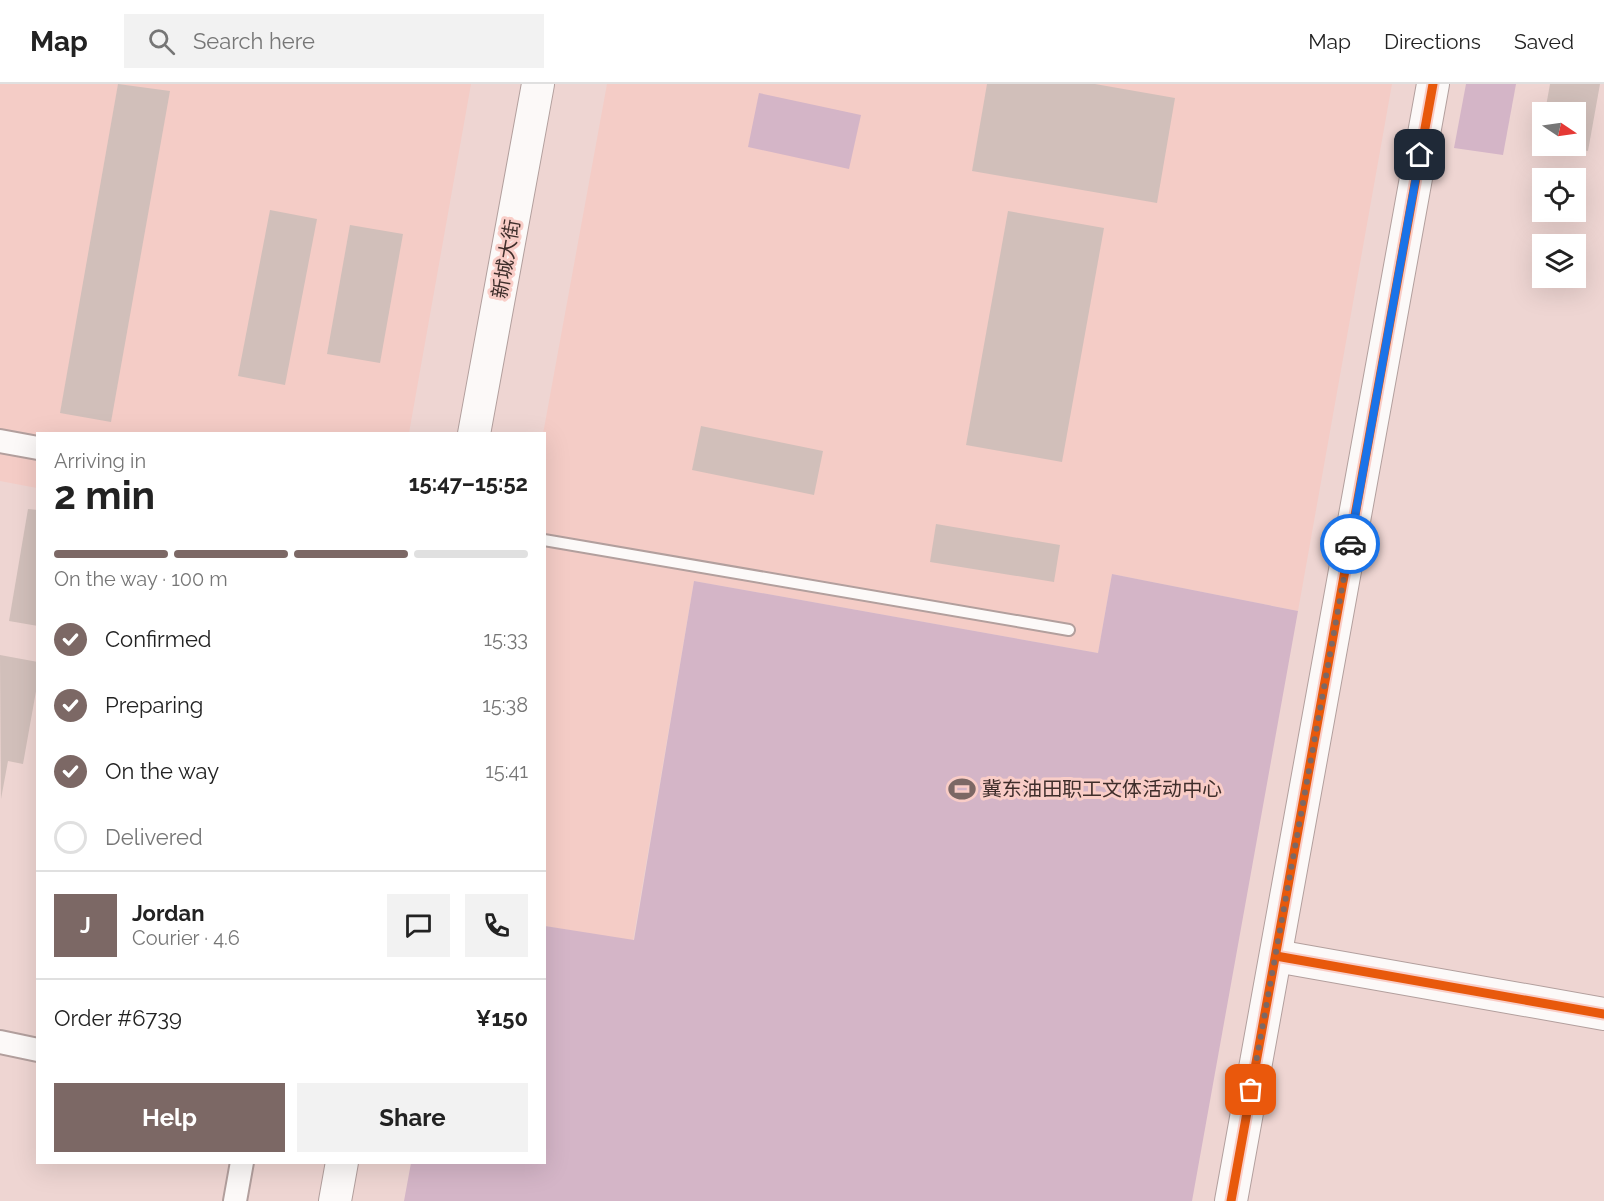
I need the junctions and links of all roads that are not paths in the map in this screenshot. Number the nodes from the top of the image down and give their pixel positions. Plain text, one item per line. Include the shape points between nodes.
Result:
1 (538, 84) edge
2 (1433, 84) edge
3 (474, 432) edge
4 (0, 441) edge
5 (36, 448) edge
6 (546, 540) edge
7 (1069, 630) dead end
8 (1276, 956) junction
9 (1604, 1014) edge
10 (0, 1042) edge
11 (36, 1050) edge
12 (242, 1164) edge
13 (342, 1164) edge
14 (235, 1201) edge
15 (335, 1201) edge
16 (1231, 1201) edge

1 - 3 street, 新城大街
2 - 8 street
4 - 5 street
6 - 7 lane
8 - 9 street
8 - 16 street
10 - 11 street
12 - 14 street
13 - 15 street

